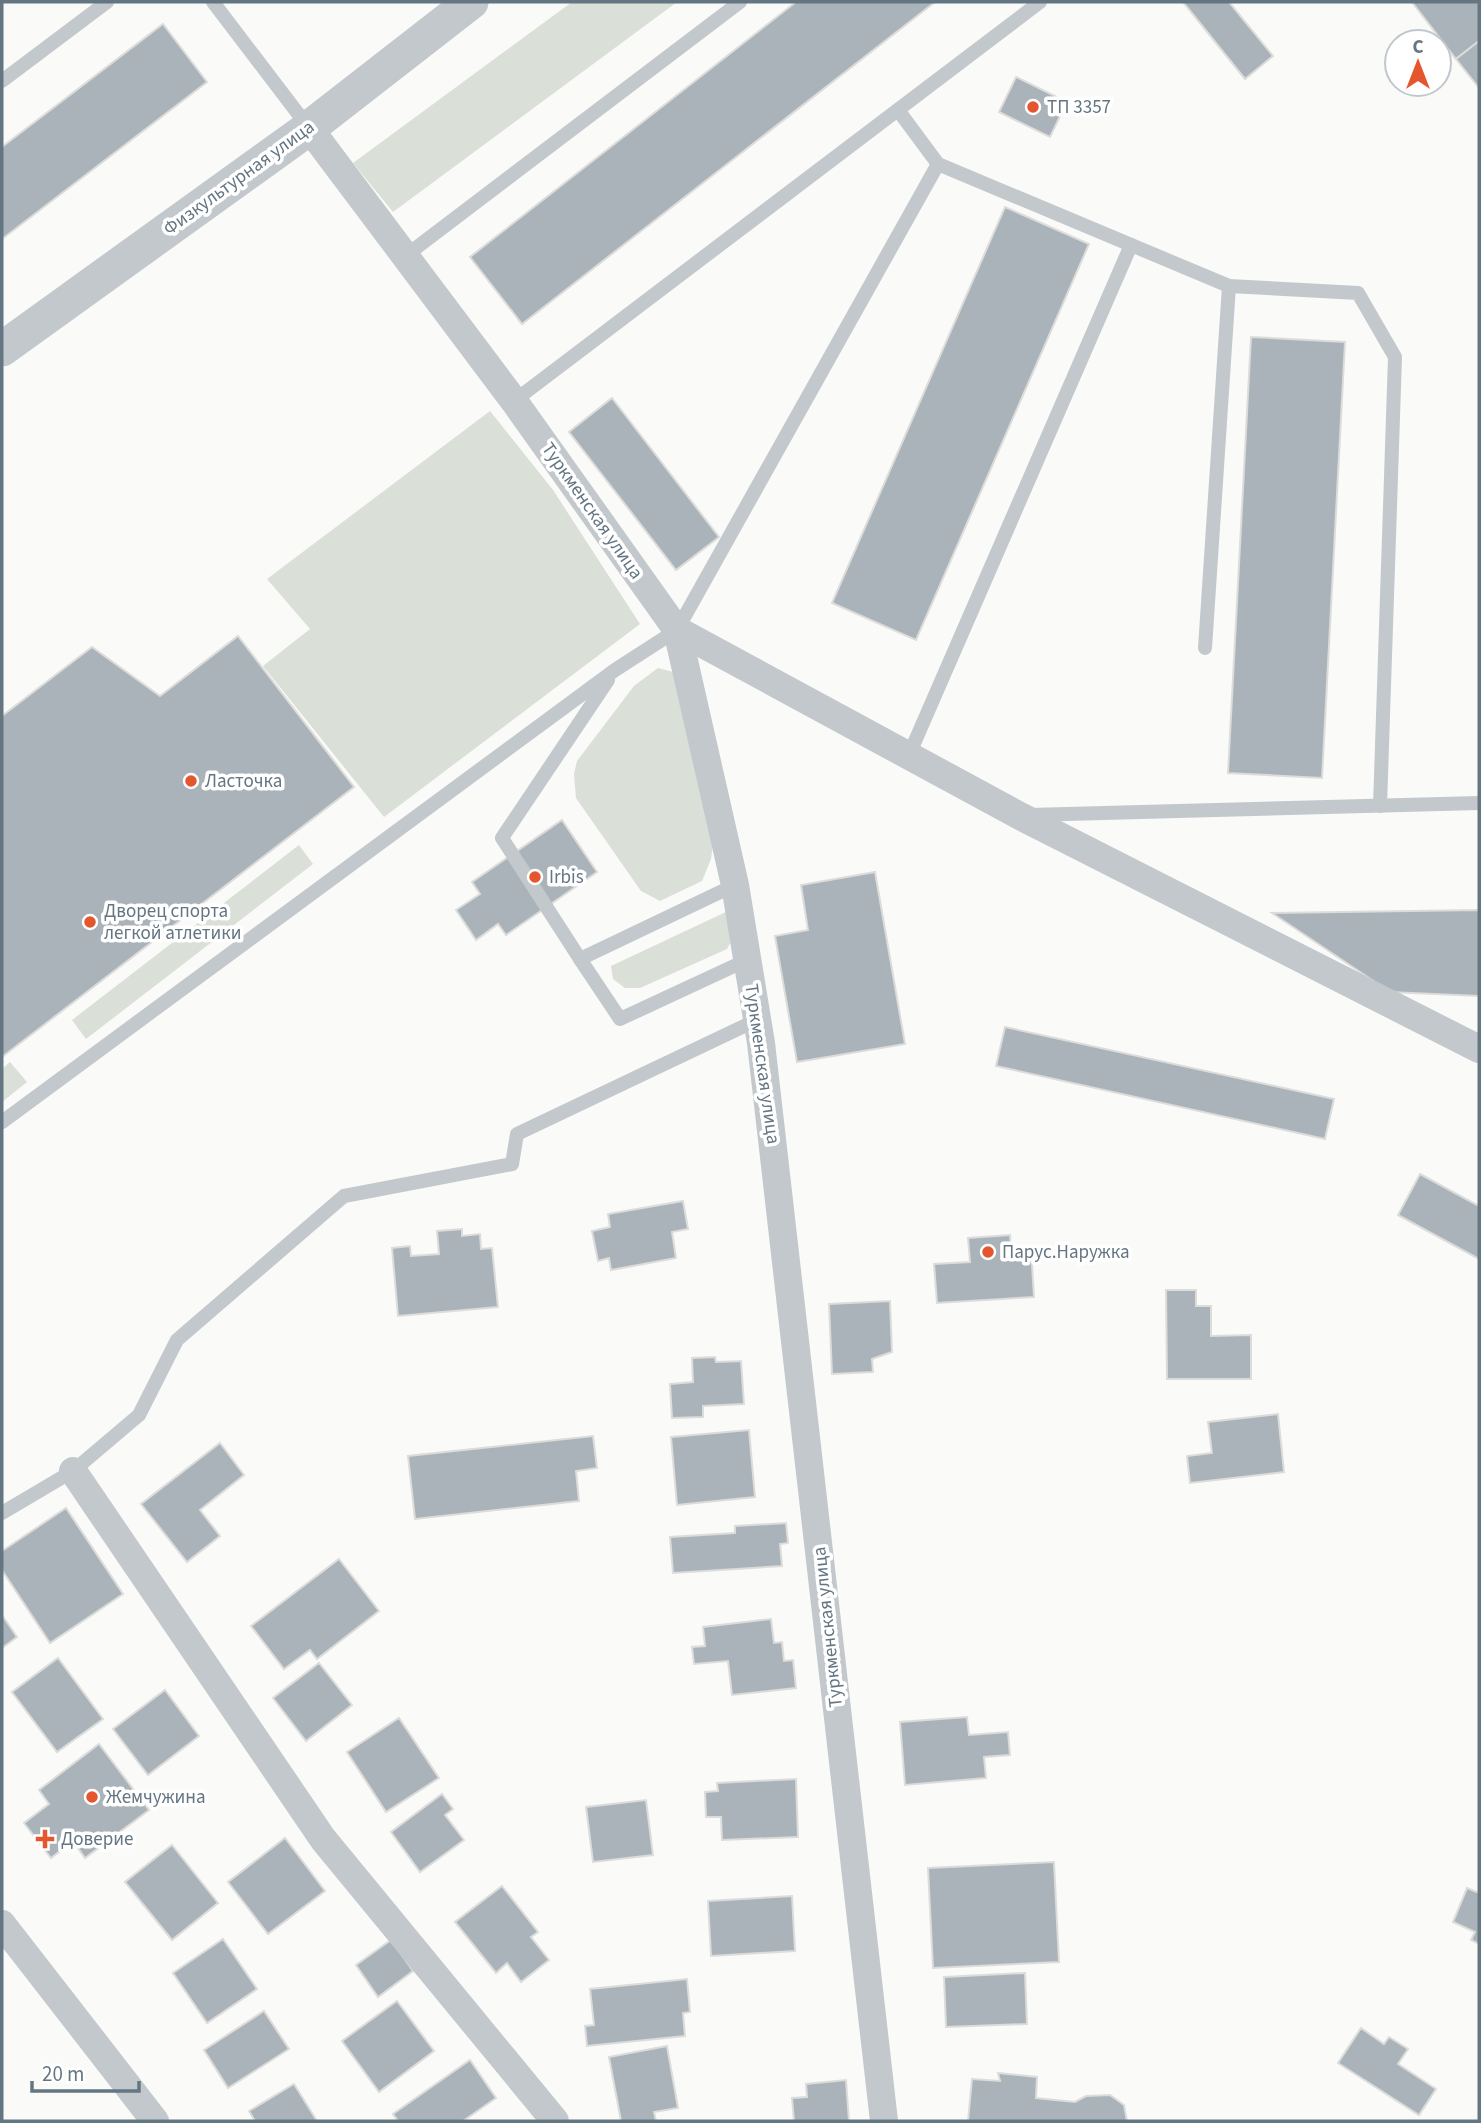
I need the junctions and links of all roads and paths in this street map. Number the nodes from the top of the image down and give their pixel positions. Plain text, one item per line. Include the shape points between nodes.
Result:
1 (107, 2) edge
2 (213, 2) edge
3 (471, 2) edge
4 (740, 2) edge
5 (1040, 2) edge
6 (2, 82) edge
7 (898, 110) junction
8 (309, 128) junction
9 (938, 164) junction
10 (1131, 245) junction
11 (404, 257) junction
12 (1229, 286) junction
13 (2, 349) edge
14 (514, 401) junction
15 (677, 630) junction
16 (1205, 648) dead end
17 (615, 670) junction
18 (909, 755) junction
19 (1479, 803) edge
20 (1380, 806) junction
21 (1020, 816) junction
22 (735, 885) junction
23 (580, 959) junction
24 (747, 960) junction
25 (757, 1020) junction
26 (1479, 1049) edge
27 (2, 1122) edge
28 (73, 1471) junction
29 (2, 1513) edge
30 (2, 1924) edge
31 (155, 2121) edge
32 (555, 2121) edge
33 (884, 2121) edge

1 - 6 lane
2 - 8 lane
3 - 8 street, Физкультурная улица
4 - 11 lane
5 - 7 lane
7 - 9 lane
7 - 14 lane
8 - 11 street, Туркменская улица
8 - 13 street, Физкультурная улица
9 - 10 lane
9 - 15 lane
10 - 12 lane
10 - 18 lane
11 - 14 street, Туркменская улица
12 - 16 lane
12 - 20 lane via 1358,293 1395,357
14 - 15 street, Туркменская улица
15 - 17 lane
15 - 18 street
15 - 22 street, Туркменская улица
17 - 23 lane via 502,838
17 - 27 lane
18 - 21 street
19 - 20 lane
20 - 21 lane
21 - 26 street
22 - 23 lane
22 - 24 street, Туркменская улица
23 - 24 lane via 620,1019
24 - 25 street, Туркменская улица
25 - 28 lane via 517,1134 512,1164 344,1196 177,1340 139,1415
25 - 33 street, Туркменская улица
28 - 29 lane
28 - 32 street via 323,1839
30 - 31 street

